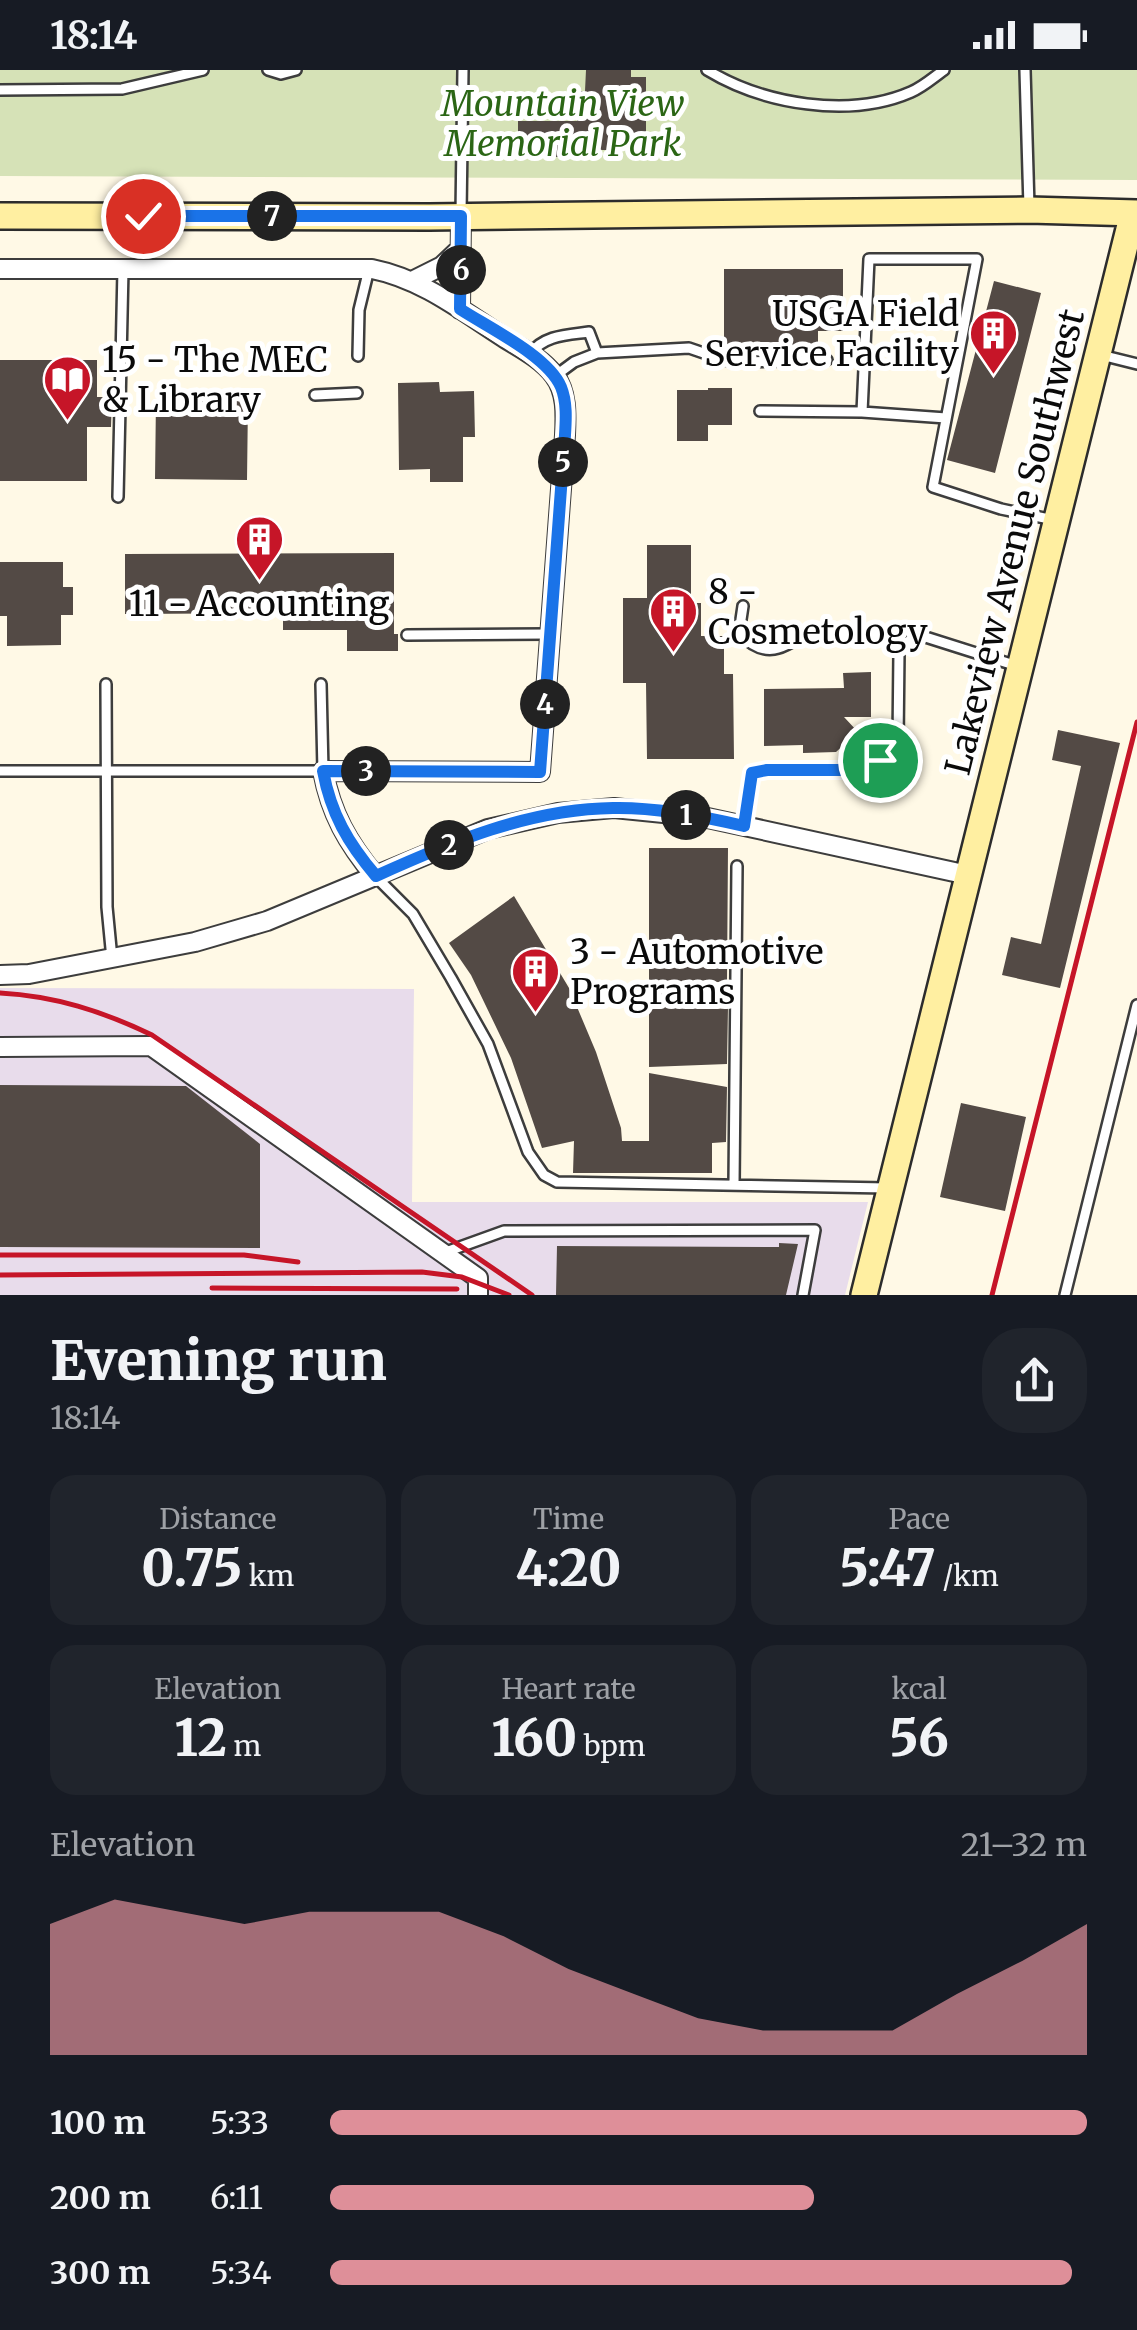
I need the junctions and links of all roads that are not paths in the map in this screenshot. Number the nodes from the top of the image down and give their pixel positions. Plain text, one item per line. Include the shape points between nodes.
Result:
1 (204, 70) edge
2 (268, 70) edge
3 (296, 70) edge
4 (462, 70) edge
5 (707, 70) edge
6 (944, 70) edge
7 (1026, 70) edge
8 (0, 90) edge
9 (1030, 210) junction
10 (1135, 213) edge
11 (0, 216) edge
12 (461, 216) junction
13 (461, 248) junction
14 (0, 269) edge
15 (123, 269) junction
16 (369, 269) junction
17 (412, 281) junction
18 (460, 309) junction
19 (1137, 350) edge
20 (597, 353) junction
21 (530, 354) junction
22 (1098, 354) junction
23 (358, 356) dead end
24 (827, 360) dead end
25 (1136, 364) edge
26 (555, 376) junction
27 (357, 393) dead end
28 (315, 394) dead end
29 (760, 411) dead end
30 (862, 412) junction
31 (946, 418) junction
32 (118, 497) dead end
33 (1057, 521) junction
34 (742, 606) dead end
35 (813, 628) dead end
36 (548, 634) junction
37 (407, 635) dead end
38 (1020, 667) junction
39 (106, 684) dead end
40 (321, 684) dead end
41 (0, 771) edge
42 (107, 771) junction
43 (323, 771) junction
44 (744, 826) junction
45 (736, 866) dead end
46 (968, 875) junction
47 (376, 876) junction
48 (112, 958) junction
49 (0, 975) edge
50 (1137, 1006) edge
51 (0, 1047) edge
52 (734, 1185) junction
53 (889, 1188) junction
54 (443, 1253) junction
55 (478, 1287) edge
56 (802, 1295) edge
57 (864, 1295) edge
58 (1064, 1295) edge

1 - 8 lane via 122,89
2 - 3 lane
4 - 12 lane
5 - 6 lane via 772,98 826,104 912,92
7 - 9 lane
9 - 10 main road
9 - 12 main road
10 - 22 main road, Lakeview Avenue Southwest
11 - 12 main road
12 - 13 street
13 - 17 street
13 - 18 street
14 - 15 street
15 - 16 street
15 - 32 lane
16 - 17 street
16 - 23 lane
17 - 18 street
18 - 21 street
19 - 25 lane
20 - 21 lane via 590,332 556,336
20 - 24 lane via 689,348 724,360
20 - 26 lane
21 - 26 street
22 - 25 lane
22 - 33 main road, Lakeview Avenue Southwest
26 - 36 street via 566,416
27 - 28 lane
29 - 30 lane
30 - 31 lane
30 - 31 lane via 869,259 977,260
31 - 33 lane via 932,488
33 - 38 main road, Lakeview Avenue Southwest
34 - 35 lane via 739,632 752,646 784,648
36 - 37 lane
36 - 43 street via 540,772
38 - 44 lane via 916,634 900,652 898,742 880,760 850,770 752,773
38 - 46 main road, Lakeview Avenue Southwest
39 - 42 lane
40 - 43 lane
41 - 42 lane
42 - 43 lane
42 - 48 lane
43 - 47 street via 339,826
44 - 46 street
44 - 47 street via 614,808 558,813 488,830
45 - 52 lane
46 - 53 main road, Lakeview Avenue Southwest
47 - 48 street via 267,921
47 - 52 lane via 412,914 460,994 544,1175 557,1182
48 - 49 street
50 - 58 lane
51 - 54 street via 151,1046
52 - 53 lane
53 - 57 main road, Lakeview Avenue Southwest
54 - 55 street
54 - 56 lane via 504,1232 815,1230

